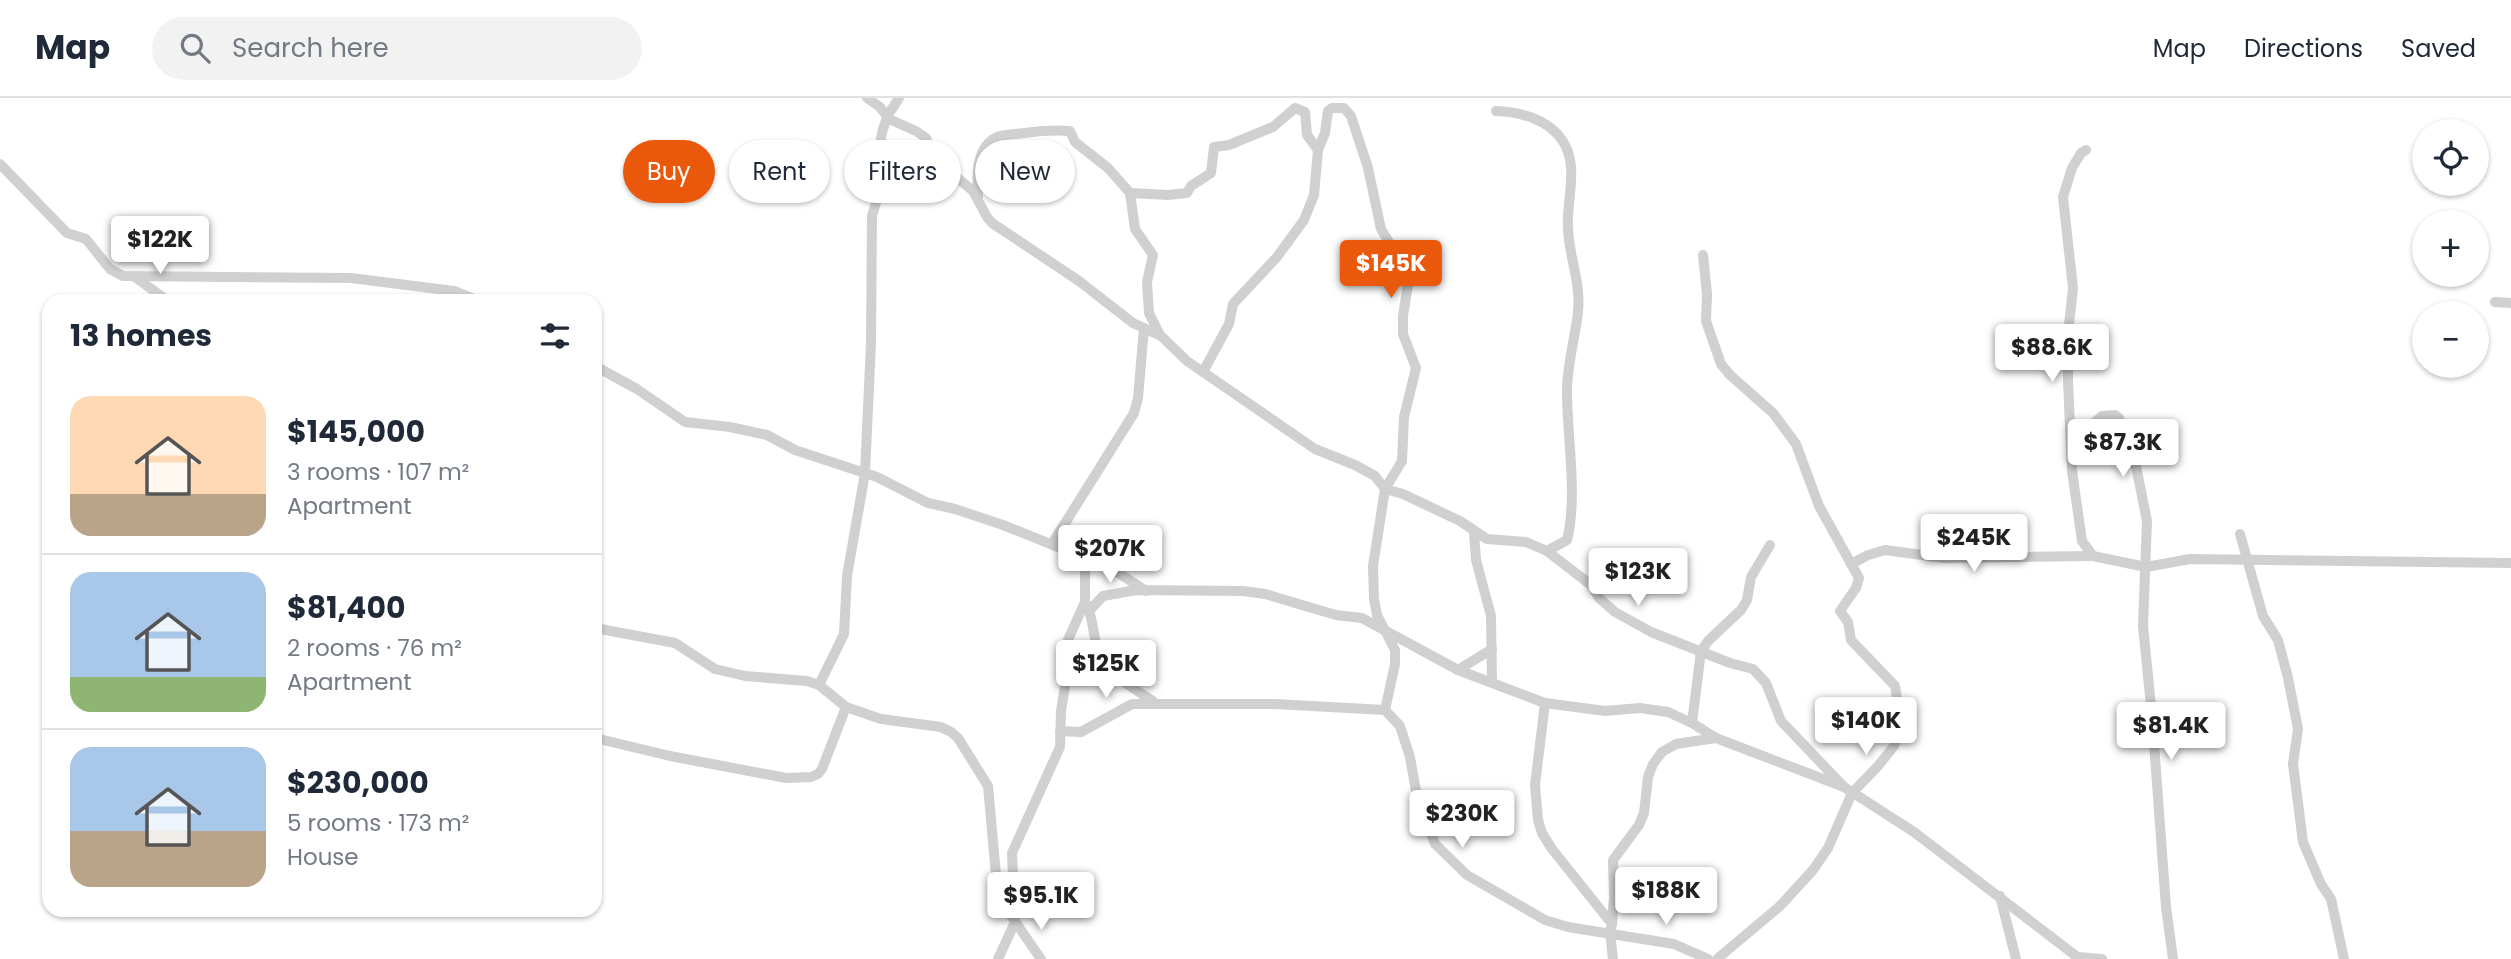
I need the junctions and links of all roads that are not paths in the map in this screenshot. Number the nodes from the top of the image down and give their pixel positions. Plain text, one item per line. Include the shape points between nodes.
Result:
1 (867, 98) edge
2 (899, 98) edge
3 (1496, 111) dead end
4 (888, 115) junction
5 (995, 140) edge
6 (1074, 140) edge
7 (1075, 142) edge
8 (2085, 149) dead end
9 (1318, 150) junction
10 (0, 164) edge
11 (1130, 192) junction
12 (975, 195) edge
13 (980, 203) edge
14 (1703, 256) dead end
15 (135, 276) junction
16 (159, 294) edge
17 (463, 294) edge
18 (2495, 302) dead end
19 (2511, 303) edge
20 (1144, 328) junction
21 (1161, 337) junction
22 (602, 370) edge
23 (1203, 372) junction
24 (2071, 443) junction
25 (865, 473) junction
26 (1385, 489) junction
27 (1474, 532) junction
28 (2240, 534) dead end
29 (1052, 544) junction
30 (1770, 545) dead end
31 (1547, 551) junction
32 (2093, 556) junction
33 (1085, 558) junction
34 (2246, 561) junction
35 (2511, 563) edge
36 (1851, 564) junction
37 (2146, 567) junction
38 (1146, 591) junction
39 (1087, 606) junction
40 (602, 629) edge
41 (1388, 633) junction
42 (1492, 649) junction
43 (1701, 651) junction
44 (1458, 670) junction
45 (1492, 681) junction
46 (819, 685) junction
47 (1154, 703) junction
48 (1545, 703) junction
49 (846, 707) junction
50 (1385, 710) junction
51 (1692, 723) junction
52 (1060, 731) junction
53 (1716, 738) junction
54 (602, 740) edge
55 (1848, 790) junction
56 (2000, 896) junction
57 (1016, 922) junction
58 (1611, 928) junction
59 (2079, 958) edge
60 (998, 959) edge
61 (1041, 959) edge
62 (1613, 959) edge
63 (1708, 959) edge
64 (1717, 959) edge
65 (2015, 959) edge
66 (2102, 959) edge
67 (2173, 959) edge
68 (2344, 959) edge

1 - 4 street
2 - 4 street
3 - 31 street via 1529,116 1561,138 1572,172 1568,229 1579,289 1567,389 1571,491 1567,540
4 - 12 street via 926,138 935,159
4 - 25 street via 879,147 878,196 872,216
5 - 6 street via 1070,131
7 - 11 street
8 - 24 street via 2063,197 2073,288 2067,381
9 - 11 street via 1307,135 1305,112 1295,108 1273,127 1214,148 1211,173 1187,193
9 - 23 street via 1314,195 1304,219 1277,257 1233,304 1230,324
9 - 26 street via 1328,111 1344,108 1351,116 1368,168 1381,229 1405,268 1403,334 1416,368 1404,416 1402,461
10 - 15 street via 67,233 86,239 116,273
11 - 21 street via 1135,229 1153,255 1147,282 1149,313
13 - 20 street via 992,223
14 - 36 street via 1706,321 1721,364 1773,413 1796,444 1819,506
15 - 16 street
15 - 17 street via 351,278
18 - 19 street
20 - 21 street
20 - 29 street via 1134,414
21 - 23 street
22 - 25 street via 685,422 767,435 795,450
23 - 26 street via 1315,449 1375,476
24 - 32 street via 2080,533
24 - 37 street via 2102,416 2115,415 2122,421 2146,513
25 - 29 street via 928,503
25 - 46 street via 846,586 844,634
26 - 27 street via 1460,521
26 - 41 street via 1373,566 1377,615
27 - 31 street
27 - 42 street via 1476,560 1491,615
28 - 34 street
29 - 33 street
30 - 43 street via 1751,577 1741,610
31 - 43 street via 1591,585 1615,612
32 - 36 street via 1944,558 1885,550
32 - 37 street
33 - 38 street
33 - 39 street
34 - 35 street
34 - 37 street via 2190,559
34 - 68 street via 2288,678 2298,729 2293,764 2303,842 2330,899
36 - 55 street via 1859,578 1840,611 1848,622 1851,640 1895,685 1901,722 1894,746
37 - 67 street via 2143,626
38 - 39 street via 1114,593
38 - 41 street via 1265,594 1362,618
39 - 47 street via 1101,659
39 - 52 street via 1062,653 1065,686
40 - 46 street via 675,643 715,669
41 - 44 street
41 - 50 street via 1395,650
42 - 44 street
42 - 45 street
43 - 51 street
43 - 55 street via 1758,672 1781,721
44 - 45 street
45 - 48 street
46 - 49 street
47 - 50 street
47 - 52 street via 1132,704 1081,732
48 - 51 street via 1605,710 1653,709
48 - 58 street via 1535,785 1538,820 1552,849
49 - 54 street via 822,769 811,777 786,778
49 - 57 street via 881,719 941,727 958,738 988,786 998,897
50 - 58 street via 1400,726 1417,797 1435,844 1448,858 1467,875 1545,919 1568,926
51 - 53 street
52 - 57 street via 1057,757 1012,853
53 - 55 street
53 - 58 street via 1676,744 1653,764 1644,813 1613,860
55 - 56 street
55 - 64 street via 1828,848 1813,870 1780,906
56 - 59 street
56 - 65 street
57 - 60 street
57 - 61 street
58 - 62 street
58 - 63 street via 1674,944
59 - 66 street

